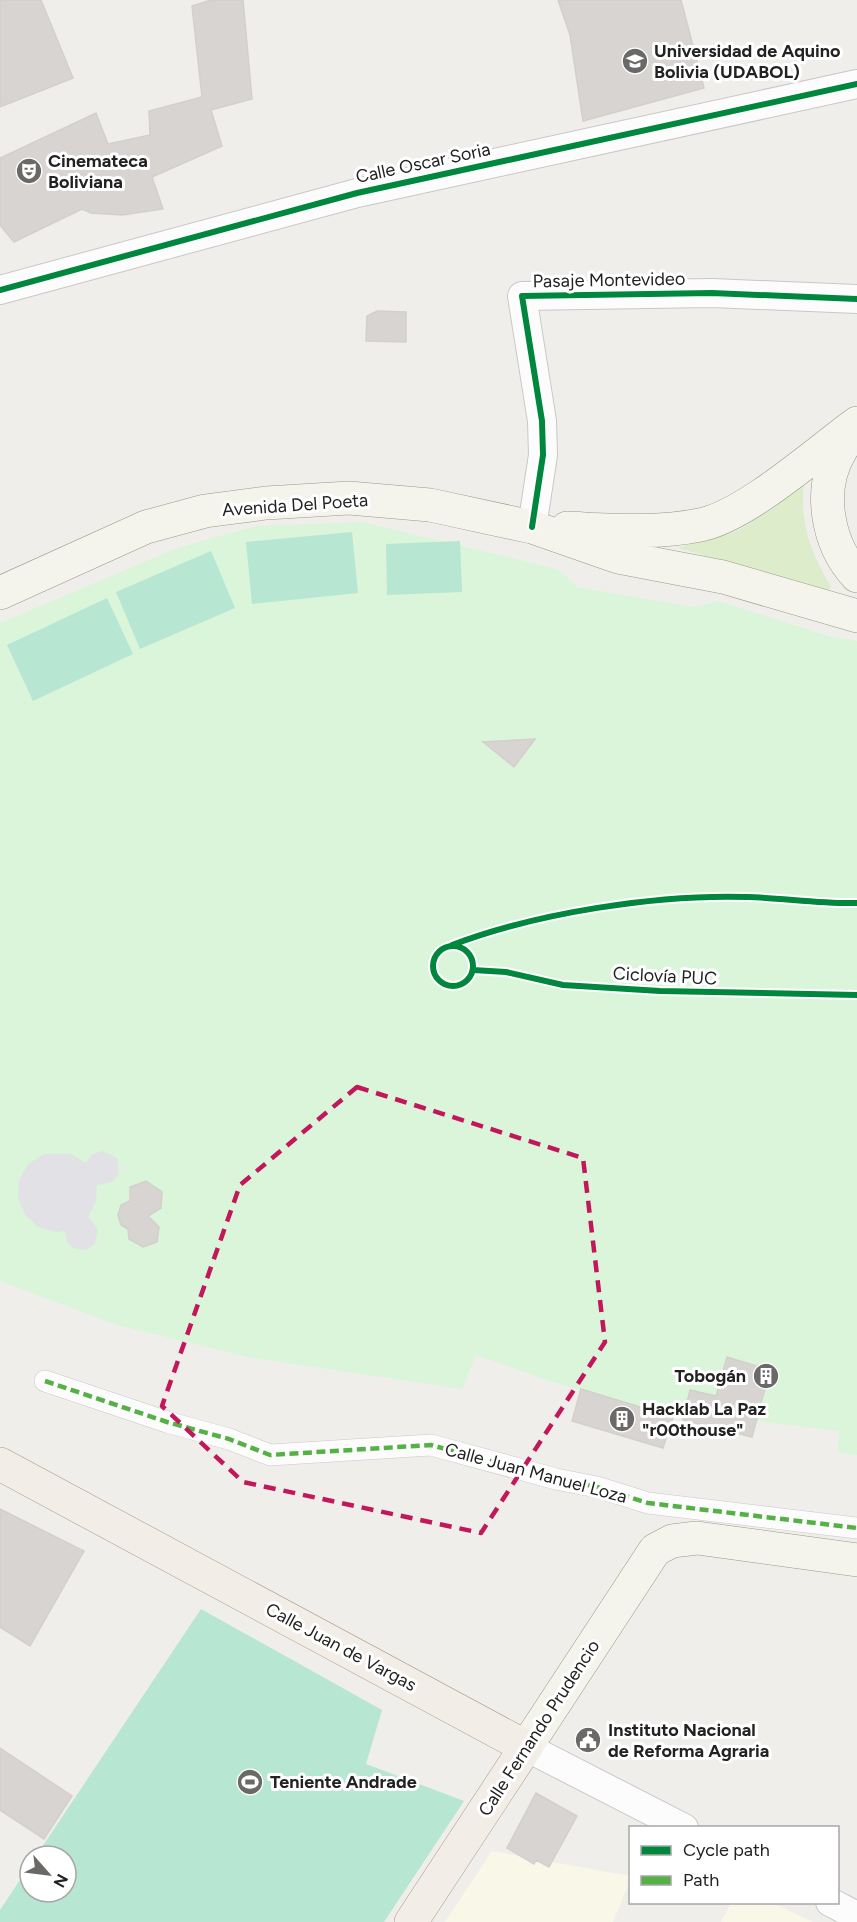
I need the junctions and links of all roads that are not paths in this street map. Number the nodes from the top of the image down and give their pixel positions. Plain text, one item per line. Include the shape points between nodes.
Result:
1 (857, 84) edge
2 (0, 290) edge
3 (857, 299) edge
4 (857, 423) edge
5 (857, 430) edge
6 (532, 527) junction
7 (857, 576) edge
8 (0, 593) edge
9 (857, 616) edge
10 (45, 1381) dead end
11 (0, 1464) edge
12 (857, 1528) edge
13 (857, 1560) edge
14 (526, 1746) junction
15 (682, 1826) edge
16 (834, 1904) edge
17 (857, 1916) edge
18 (411, 1922) edge

1 - 2 street, Calle Oscar Soria via 357,193
3 - 6 street, Pasaje Montevideo via 712,293 522,296 542,422 543,455
4 - 6 main road, Avenida Del Poeta via 736,512 701,525 646,532
5 - 7 main road via 840,450 828,482 829,522 842,561
6 - 8 main road, Avenida Del Poeta via 389,500 266,503 205,511 146,528
6 - 9 main road, Avenida Del Poeta via 618,557 723,577
10 - 12 street, Calle Juan Manuel Loza via 270,1455 431,1445 648,1503
11 - 14 main road, Calle Juan de Vargas
13 - 14 main road, Calle Fernando Prudencio via 697,1538 672,1541 655,1550
14 - 15 street, Calle Juan de Vargas
14 - 18 main road, Calle Fernando Prudencio
16 - 17 street

